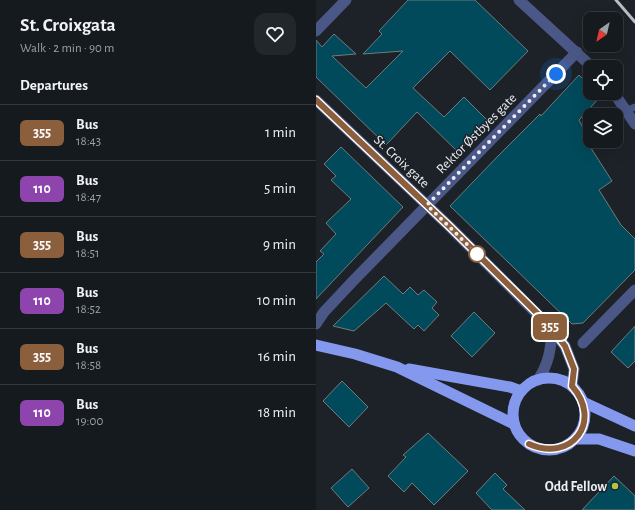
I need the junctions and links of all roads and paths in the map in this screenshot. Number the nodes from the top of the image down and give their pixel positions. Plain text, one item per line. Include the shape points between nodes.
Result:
1 (346, 0) edge
2 (519, 0) edge
3 (316, 31) edge
4 (577, 52) junction
5 (585, 60) edge
6 (316, 100) edge
7 (621, 100) edge
8 (630, 109) edge
9 (635, 124) edge
10 (427, 205) junction
11 (635, 290) edge
12 (316, 324) edge
13 (552, 329) junction
14 (583, 343) dead end
15 (316, 345) edge
16 (397, 367) junction
17 (538, 380) junction
18 (572, 386) junction
19 (521, 391) junction
20 (583, 402) junction
21 (514, 424) junction
22 (635, 426) edge
23 (575, 439) junction
24 (635, 451) edge

1 - 3 street
2 - 4 street
4 - 5 street
4 - 10 street, Rektor Østbyes gate
6 - 10 street, St. Croix gate
7 - 8 street
8 - 9 street
10 - 12 street, Rektor Østbyes gate
10 - 13 street, St. Croix gate
11 - 14 street
13 - 17 street via 547,366
13 - 18 street, St. Croix gate via 565,346 574,369
15 - 16 highway
16 - 19 highway via 480,381
16 - 21 highway
17 - 18 highway via 556,379
17 - 19 highway
18 - 20 highway
19 - 21 highway via 513,413
20 - 22 highway
20 - 23 highway via 583,428
21 - 23 highway via 520,436 529,444 541,449 565,447
23 - 24 highway via 599,439

